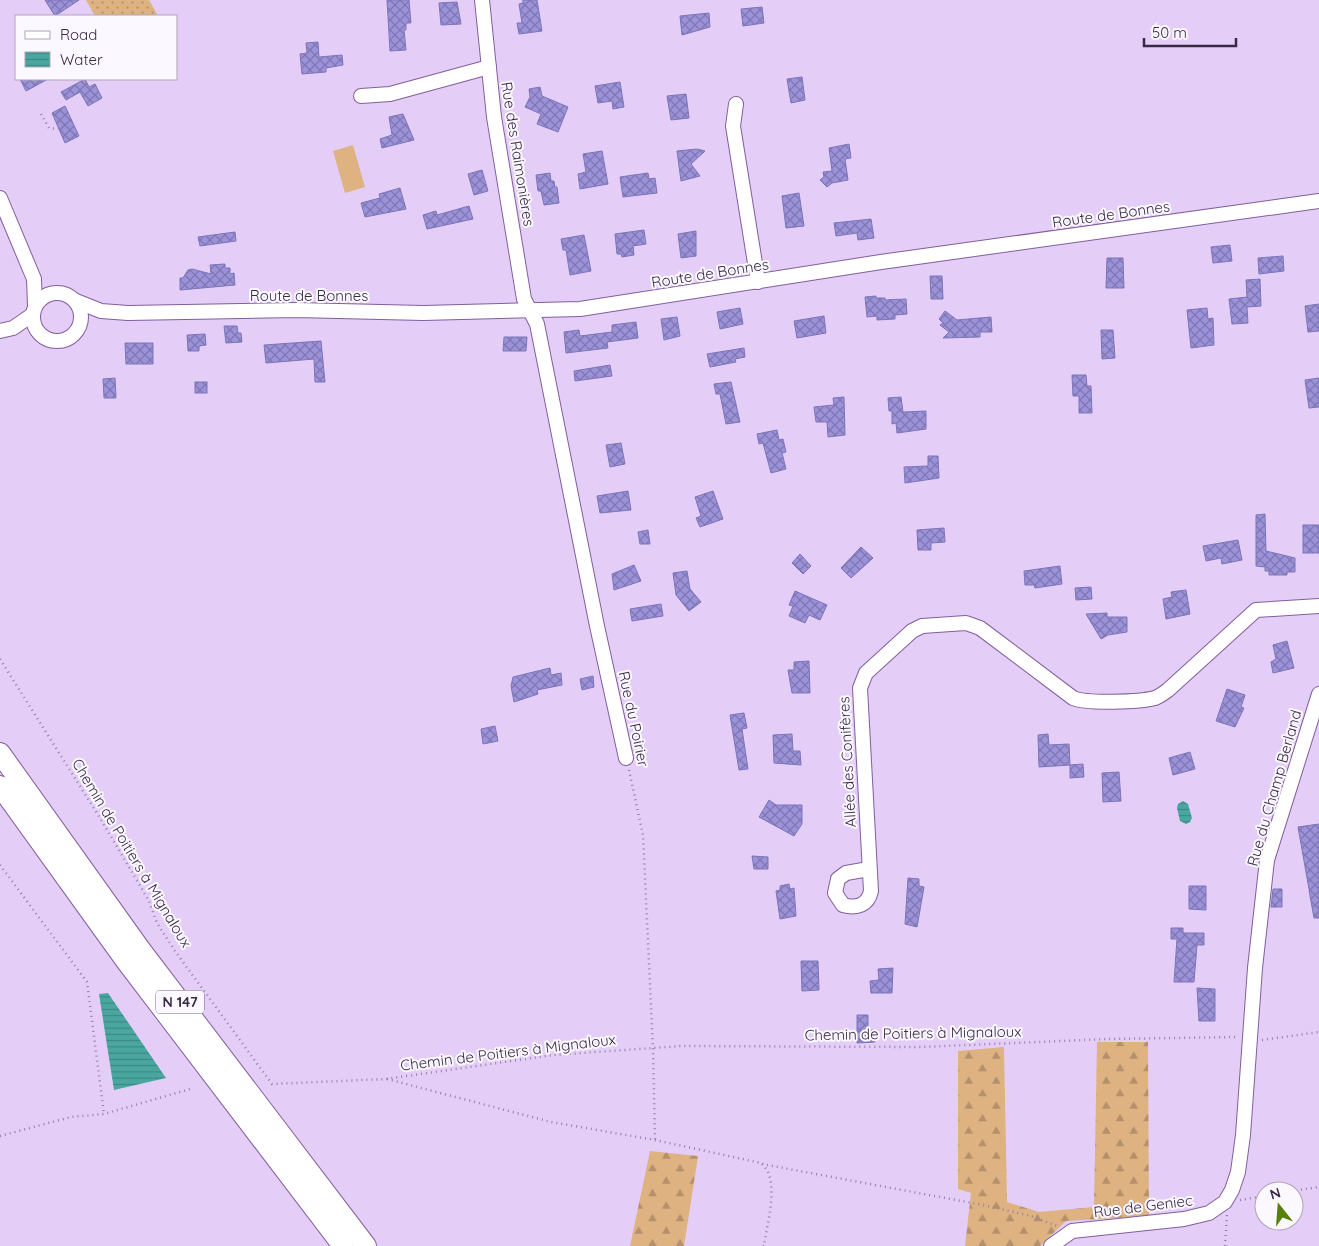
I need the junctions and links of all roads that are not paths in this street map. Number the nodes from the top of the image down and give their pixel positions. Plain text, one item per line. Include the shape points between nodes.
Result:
1 (482, 0) edge
2 (489, 67) junction
3 (361, 96) dead end
4 (736, 104) dead end
5 (0, 198) edge
6 (1319, 201) edge
7 (34, 279) junction
8 (758, 282) junction
9 (49, 294) junction
10 (76, 301) junction
11 (33, 311) junction
12 (101, 311) junction
13 (531, 311) junction
14 (78, 328) junction
15 (6, 329) edge
16 (38, 334) junction
17 (1319, 606) edge
18 (1319, 694) edge
19 (0, 753) edge
20 (626, 758) road end
21 (0, 786) edge
22 (869, 869) dead end
23 (1251, 1042) joint
24 (344, 1246) edge
25 (366, 1246) edge
26 (1052, 1246) edge

1 - 2 street, Rue des Raimonières
2 - 3 street via 390,94
2 - 13 street, Rue des Raimonières via 494,117 524,299
4 - 8 street via 733,126
5 - 7 street
6 - 8 street, Route de Bonnes
7 - 9 street
7 - 11 street
8 - 13 street, Route de Bonnes via 580,309
9 - 10 street via 58,293
9 - 11 street via 40,298
10 - 12 street, Route de Bonnes
10 - 14 street via 81,316
11 - 15 street
11 - 16 street
12 - 13 street, Route de Bonnes
12 - 14 street
13 - 20 street, Rue du Poirier via 537,324
14 - 16 street via 74,336 64,341 46,339
15 - 16 street
17 - 22 street, Allée des Conifères via 1256,610 1168,690 1155,698 1144,699 1088,702 1073,698 973,625 937,624 912,631 866,673 860,688
18 - 23 street, Rue du Champ Berland via 1267,860
19 - 25 highway, N 147 via 140,949
21 - 24 highway, N 147 via 126,961
23 - 26 street, Rue de Geniec via 1238,1172 1226,1202 1209,1213 1184,1219 1072,1231

